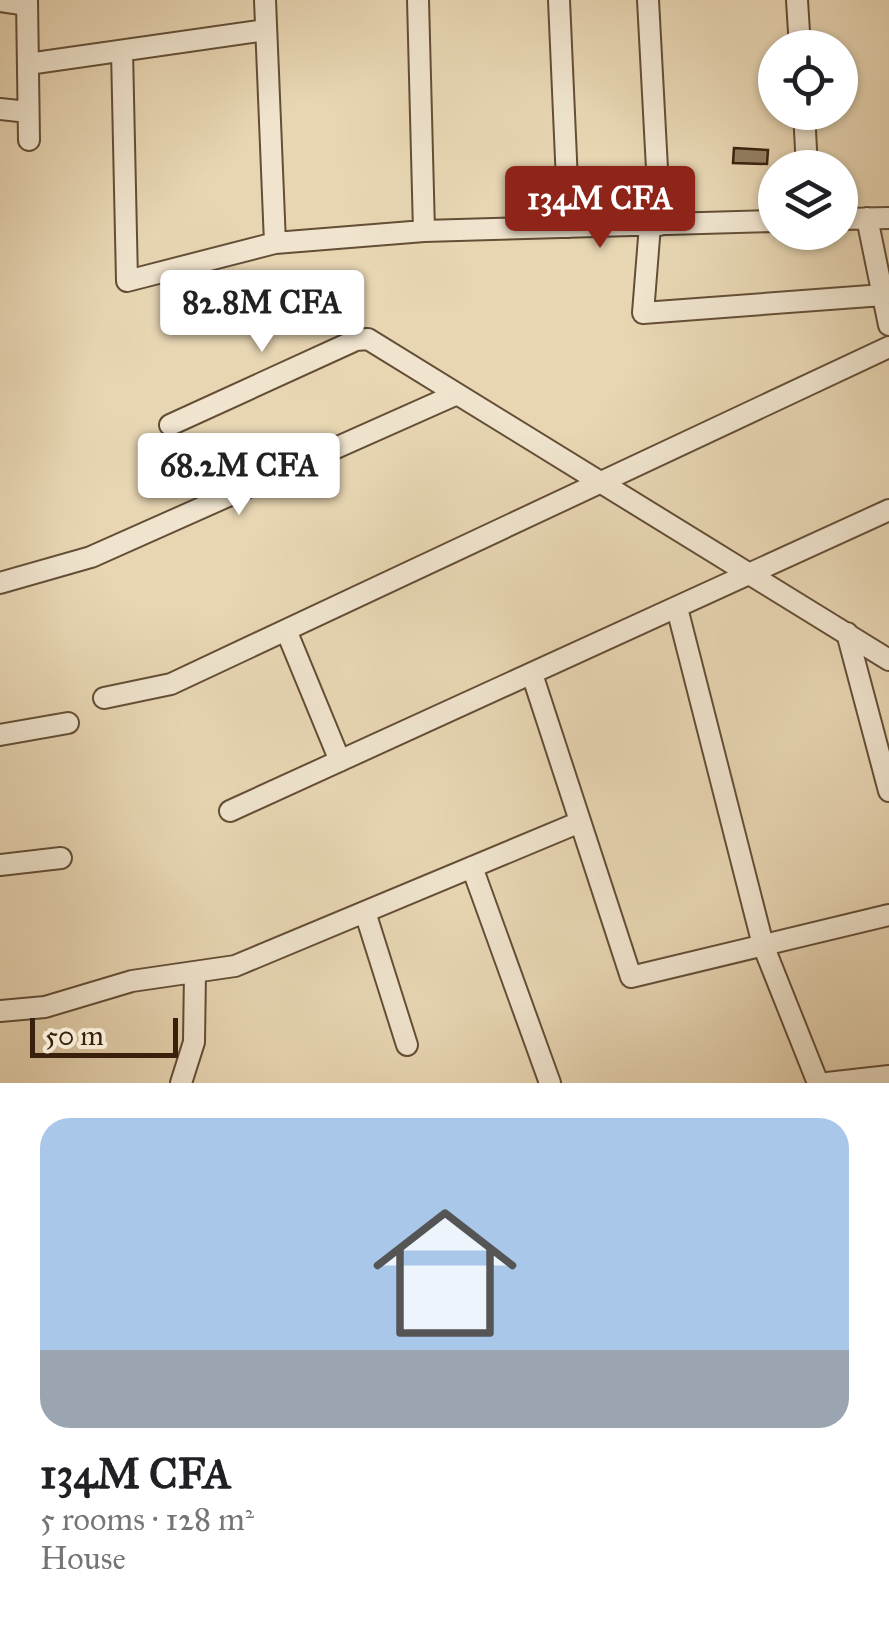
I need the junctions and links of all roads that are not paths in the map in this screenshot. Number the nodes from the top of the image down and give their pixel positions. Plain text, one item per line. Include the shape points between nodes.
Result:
1 (265, 0) edge
2 (418, 0) edge
3 (559, 0) edge
4 (648, 0) edge
5 (797, 0) edge
6 (0, 1) edge
7 (27, 2) edge
8 (266, 30) junction
9 (799, 30) edge
10 (122, 51) junction
11 (28, 64) junction
12 (0, 108) edge
13 (28, 112) junction
14 (29, 140) dead end
15 (858, 218) edge
16 (867, 218) junction
17 (889, 218) edge
18 (758, 222) edge
19 (655, 225) junction
20 (569, 227) junction
21 (424, 231) junction
22 (276, 244) junction
23 (883, 296) junction
24 (889, 326) edge
25 (889, 348) edge
26 (457, 394) junction
27 (170, 425) dead end
28 (600, 482) junction
29 (889, 510) edge
30 (748, 573) junction
31 (0, 583) edge
32 (677, 608) junction
33 (286, 630) junction
34 (847, 633) junction
35 (889, 660) edge
36 (532, 674) junction
37 (104, 698) dead end
38 (68, 722) dead end
39 (0, 735) edge
40 (340, 761) junction
41 (889, 791) edge
42 (230, 812) dead end
43 (580, 822) junction
44 (61, 858) dead end
45 (0, 865) edge
46 (472, 867) junction
47 (365, 912) junction
48 (889, 916) edge
49 (764, 946) junction
50 (195, 972) junction
51 (0, 1010) edge
52 (407, 1045) dead end
53 (889, 1076) edge
54 (181, 1083) edge
55 (550, 1083) edge
56 (818, 1083) edge
57 (827, 1083) edge

1 - 8 street
2 - 21 street
3 - 20 street
4 - 19 street
5 - 9 street
6 - 7 street
7 - 11 street
8 - 10 street
8 - 22 street
10 - 11 street
10 - 22 street via 127,281
11 - 13 street
12 - 13 street
13 - 14 street
15 - 16 street
16 - 17 street
16 - 23 street
18 - 19 street
19 - 20 street
19 - 23 street via 643,313
20 - 21 street
21 - 22 street
23 - 24 street
25 - 28 street
26 - 27 street via 368,339 356,340
26 - 28 street
26 - 31 street via 92,557
28 - 30 street
28 - 33 street
29 - 30 street
30 - 32 street
30 - 34 street
32 - 36 street
32 - 49 street
33 - 37 street via 171,684
33 - 40 street
34 - 35 street
34 - 41 street
36 - 40 street
36 - 43 street
38 - 39 street
40 - 42 street
43 - 46 street
43 - 49 street via 631,977
44 - 45 street
46 - 47 street
46 - 55 street
47 - 50 street via 234,966
47 - 52 street
48 - 49 street
49 - 56 street
50 - 51 street via 132,981 45,1007
50 - 54 street via 194,1042
53 - 57 street

